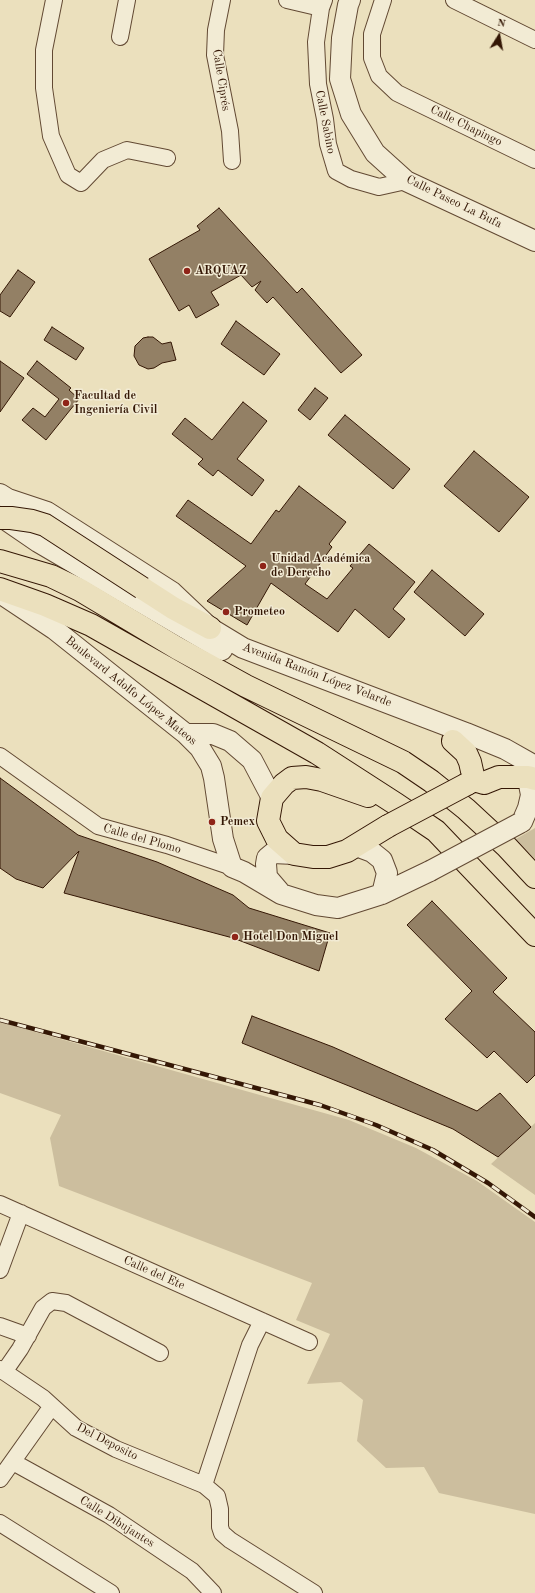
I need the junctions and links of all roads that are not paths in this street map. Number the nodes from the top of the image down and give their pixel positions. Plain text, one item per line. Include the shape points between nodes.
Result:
1 (54, 0) edge
2 (127, 0) edge
3 (222, 0) edge
4 (287, 0) edge
5 (350, 0) edge
6 (383, 0) edge
7 (454, 0) edge
8 (323, 4) edge
9 (120, 37) dead end
10 (535, 40) edge
11 (167, 158) dead end
12 (535, 160) edge
13 (232, 161) dead end
14 (406, 181) junction
15 (535, 241) edge
16 (0, 494) edge
17 (0, 517) edge
18 (0, 561) edge
19 (0, 589) edge
20 (0, 593) edge
21 (210, 628) junction
22 (186, 734) junction
23 (453, 741) junction
24 (501, 755) junction
25 (0, 756) edge
26 (531, 773) edge
27 (470, 782) junction
28 (272, 798) junction
29 (396, 804) junction
30 (526, 822) edge
31 (356, 846) junction
32 (294, 854) junction
33 (232, 867) junction
34 (535, 878) edge
35 (281, 894) junction
36 (382, 894) junction
37 (535, 935) edge
38 (0, 1204) edge
39 (21, 1213) junction
40 (0, 1270) edge
41 (262, 1321) junction
42 (0, 1326) edge
43 (28, 1336) junction
44 (309, 1342) dead end
45 (160, 1353) dead end
46 (2, 1371) edge
47 (52, 1406) junction
48 (13, 1462) junction
49 (0, 1479) edge
50 (204, 1485) junction
51 (0, 1523) edge
52 (111, 1593) edge
53 (213, 1593) edge
54 (314, 1593) edge

1 - 11 street via 44,50 44,88 51,136 68,175 81,183 103,160 127,150
2 - 9 street
3 - 13 street, Calle Ciprés via 216,30 215,55 230,131
4 - 8 street
5 - 14 street, Calle Paseo La Bufa via 342,38 340,79 351,114 375,153
6 - 12 street, Calle Chapingo via 372,34 372,58 379,76 397,93
7 - 10 street
8 - 14 street, Calle Sabino via 316,42 318,84 328,144 336,171 351,179 378,187
14 - 15 street, Calle Paseo La Bufa
16 - 21 street, Avenida Ramón López Velarde via 47,512 172,592
17 - 21 main road, bridge via 45,525 166,604
17 - 23 street, Avenida Ramón López Velarde via 38,542 230,654 309,687
18 - 34 main road via 51,576 80,590 246,686 403,762 466,809 507,847
19 - 29 main road, Boulevard Adolfo López Mateos via 91,625 317,753
20 - 22 street, Boulevard Adolfo López Mateos via 54,629
21 - 24 street, Avenida Ramón López Velarde via 243,648 408,710
22 - 28 street via 213,734 230,741 252,760
22 - 33 street, Boulevard Adolfo López Mateos via 204,753 211,766 223,839
23 - 24 street, Avenida Ramón López Velarde
23 - 27 main road via 466,752 470,762
24 - 26 street
25 - 33 street, Calle del Plomo via 98,826 167,845
26 - 27 main road via 484,783
26 - 30 street via 531,795
27 - 31 main road, bridge
28 - 29 main road via 292,778 306,777
28 - 32 main road via 268,821 277,839
29 - 37 main road, Boulevard Adolfo López Mateos via 436,831
30 - 36 street, bridge
31 - 32 main road via 328,857
31 - 36 street via 372,852 382,860 386,873
32 - 35 street via 273,853 267,858 267,877
33 - 35 street
35 - 36 street via 316,905 338,908
38 - 39 street, Calle del Ete
39 - 40 street
39 - 41 street, Calle del Ete
41 - 44 street, Calle del Ete
41 - 50 street via 250,1345
42 - 43 street
43 - 45 street via 44,1308 52,1301 66,1304
43 - 46 street
46 - 47 street, Del Deposito
47 - 48 street
47 - 50 street, Del Deposito via 76,1428 116,1449
48 - 49 street
48 - 53 street, Calle Dibujantes via 109,1515 192,1571
50 - 54 street via 217,1496 222,1533
51 - 52 street

